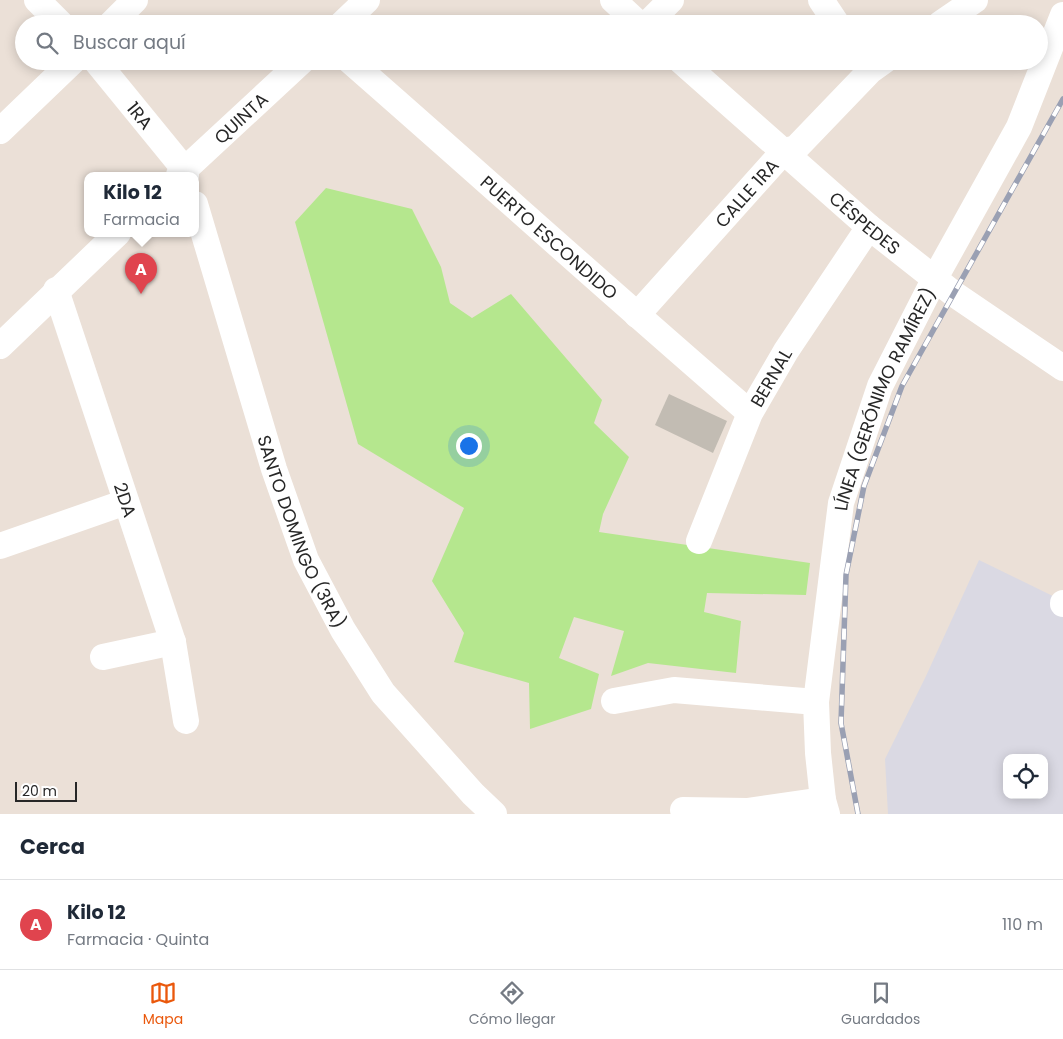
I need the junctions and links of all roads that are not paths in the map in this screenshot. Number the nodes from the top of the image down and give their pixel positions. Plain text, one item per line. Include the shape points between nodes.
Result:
1 (37, 0) edge
2 (135, 0) edge
3 (367, 0) edge
4 (613, 0) edge
5 (670, 0) edge
6 (821, 0) edge
7 (975, 0) edge
8 (52, 15) edge
9 (120, 15) edge
10 (351, 15) edge
11 (629, 15) edge
12 (656, 15) edge
13 (831, 15) edge
14 (953, 15) edge
15 (1063, 15) edge
16 (1048, 54) edge
17 (64, 70) edge
18 (103, 70) edge
19 (292, 70) edge
20 (360, 70) edge
21 (692, 70) edge
22 (867, 70) edge
23 (1042, 70) edge
24 (0, 131) edge
25 (784, 151) junction
26 (182, 172) edge
27 (184, 172) edge
28 (199, 217) edge
29 (869, 227) junction
30 (114, 237) edge
31 (936, 278) junction
32 (56, 290) junction
33 (637, 316) junction
34 (0, 346) edge
35 (1061, 360) edge
36 (750, 413) junction
37 (126, 502) junction
38 (699, 541) dead end
39 (0, 546) edge
40 (173, 642) junction
41 (103, 657) dead end
42 (614, 701) dead end
43 (816, 702) junction
44 (186, 721) dead end
45 (825, 807) edge
46 (682, 810) dead end
47 (494, 814) edge

1 - 8 street
2 - 9 street
3 - 10 street
4 - 11 street
5 - 12 street
6 - 13 street
7 - 14 street
15 - 16 street, LÍNEA (GERÓNIMO RAMÍREZ)
17 - 24 street
18 - 26 street, 1RA
19 - 27 street, QUINTA
20 - 33 street, PUERTO ESCONDIDO via 570,253
21 - 25 street, CÉSPEDES
22 - 25 street, CALLE 1RA via 796,148
23 - 31 street, LÍNEA (GERÓNIMO RAMÍREZ) via 1020,127
25 - 29 street, CÉSPEDES
25 - 33 street, CALLE 1RA
28 - 47 street, SANTO DOMINGO (3RA) via 274,469 306,560 343,630 383,694
29 - 31 street, CÉSPEDES
29 - 36 street, BERNAL via 786,351
30 - 32 street
31 - 35 street, CÉSPEDES via 954,294
31 - 43 street, LÍNEA (GERÓNIMO RAMÍREZ) via 880,386 841,503
32 - 34 street
32 - 37 street, 2DA
33 - 36 street, PUERTO ESCONDIDO
36 - 38 street, BERNAL
37 - 39 street
37 - 40 street, 2DA
40 - 41 street
40 - 44 street, 2DA
42 - 43 street via 674,690
43 - 45 street, LÍNEA (GERÓNIMO RAMÍREZ)
45 - 46 street

